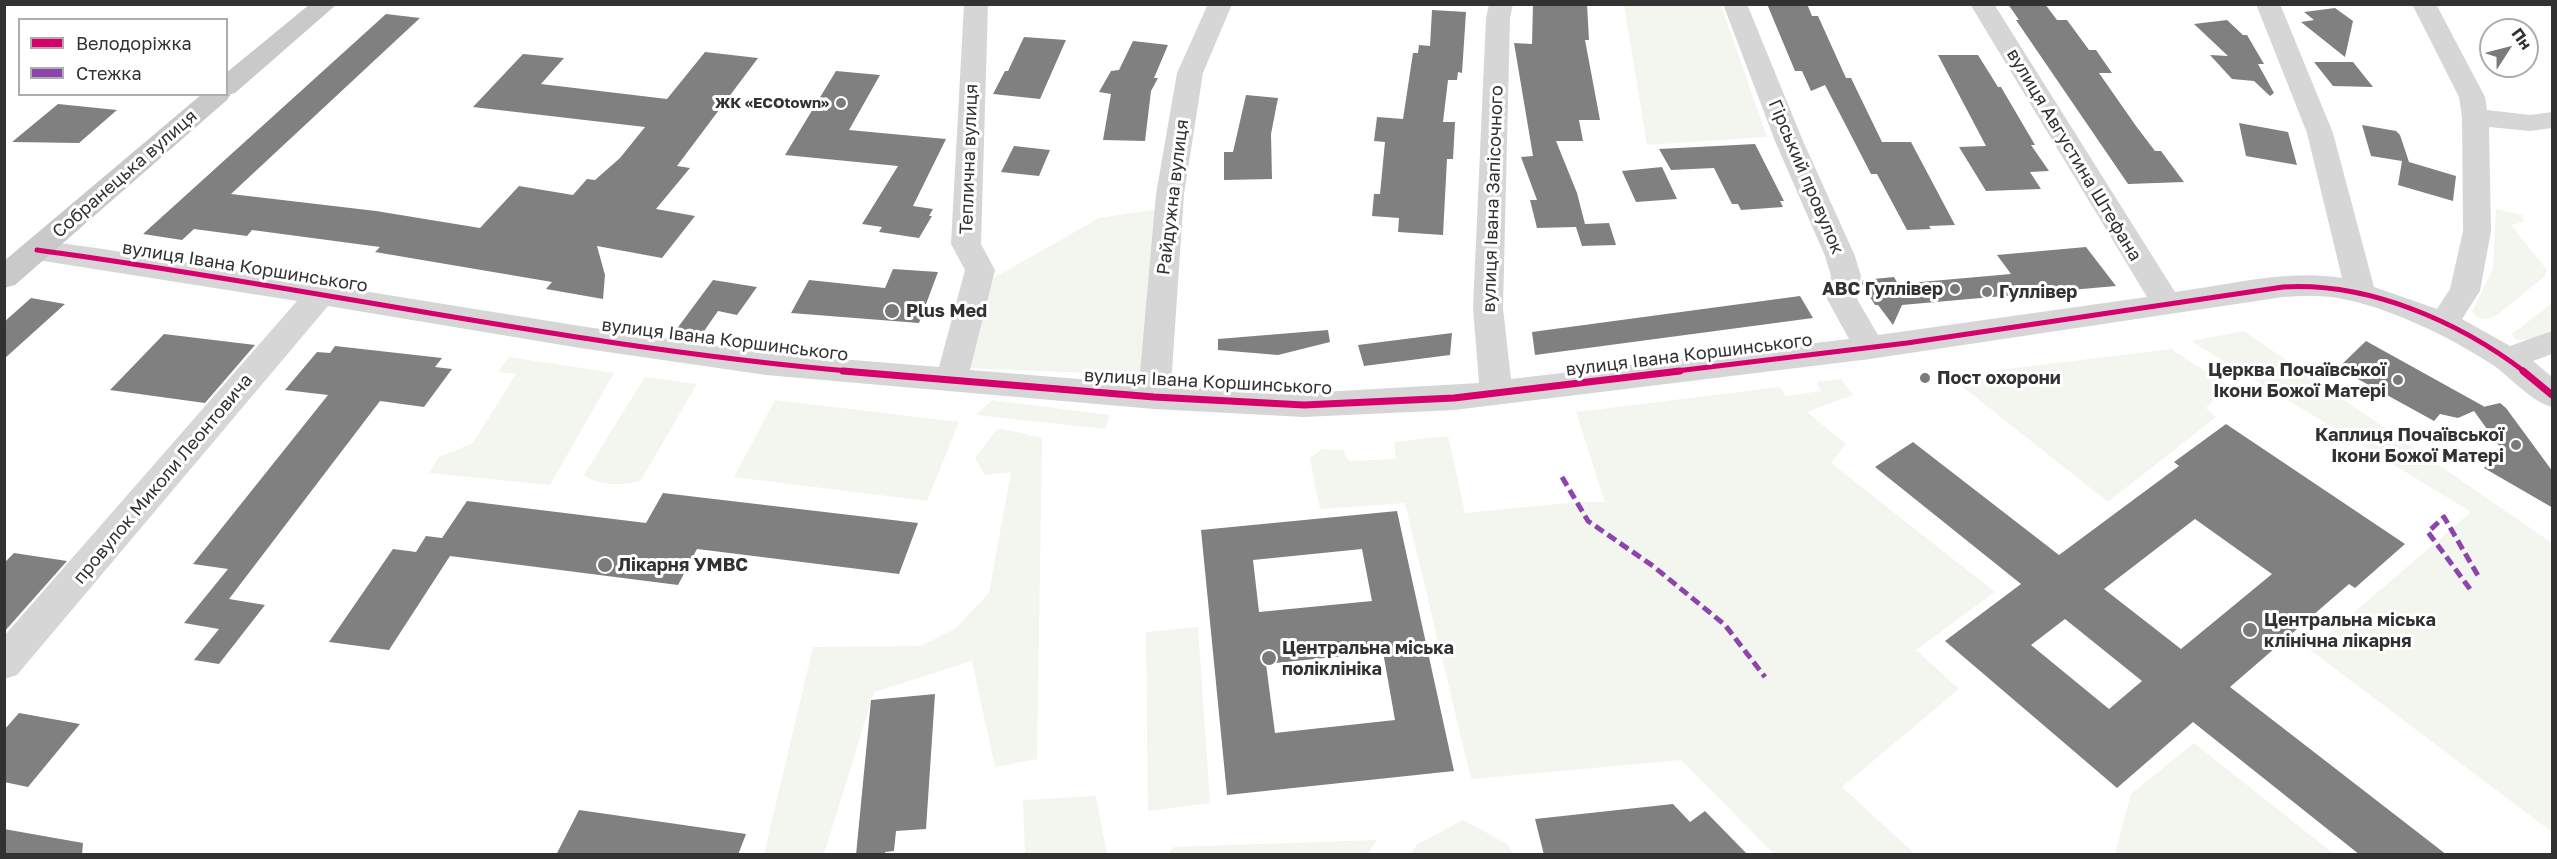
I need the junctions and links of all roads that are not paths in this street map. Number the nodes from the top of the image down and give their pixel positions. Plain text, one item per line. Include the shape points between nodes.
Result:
1 (325, 4) edge
2 (976, 4) edge
3 (1220, 4) edge
4 (1501, 4) edge
5 (1735, 4) edge
6 (1982, 4) edge
7 (2268, 4) edge
8 (2424, 4) edge
9 (228, 85) edge
10 (216, 96) edge
11 (2475, 117) junction
12 (2553, 120) edge
13 (37, 250) junction
14 (4, 278) edge
15 (320, 294) junction
16 (2361, 294) junction
17 (2168, 305) junction
18 (2443, 323) junction
19 (2553, 342) edge
20 (1870, 348) junction
21 (2509, 358) junction
22 (952, 379) junction
23 (1496, 393) junction
24 (2553, 395) edge
25 (1154, 397) junction
26 (4, 663) edge

1 - 9 main road
2 - 22 street, Теплична вулиця via 966,244 980,270
3 - 25 street, Райдужна вулиця via 1188,84 1170,194
4 - 23 street, вулиця Івана Запісочного via 1488,308
5 - 20 street, Гірський провулок via 1840,256 1846,276 1842,299
6 - 17 street, вулиця Августина Штефана
7 - 16 street via 2320,133
8 - 11 street via 2472,97
10 - 13 main road, Собранецька вулиця
11 - 12 street via 2529,123
11 - 18 street via 2477,231 2465,291
13 - 14 main road, Собранецька вулиця
13 - 15 street, вулиця Івана Коршинського
15 - 22 street, вулиця Івана Коршинського via 766,364
15 - 26 street, провулок Миколи Леонтовича
16 - 17 street, вулиця Івана Коршинського via 2339,288 2283,287
16 - 18 street, вулиця Івана Коршинського
17 - 20 street, вулиця Івана Коршинського
18 - 21 street, вулиця Івана Коршинського
19 - 21 street
20 - 23 street, вулиця Івана Коршинського
21 - 24 street, вулиця Івана Коршинського
22 - 25 street, вулиця Івана Коршинського
23 - 25 street, вулиця Івана Коршинського via 1316,405

